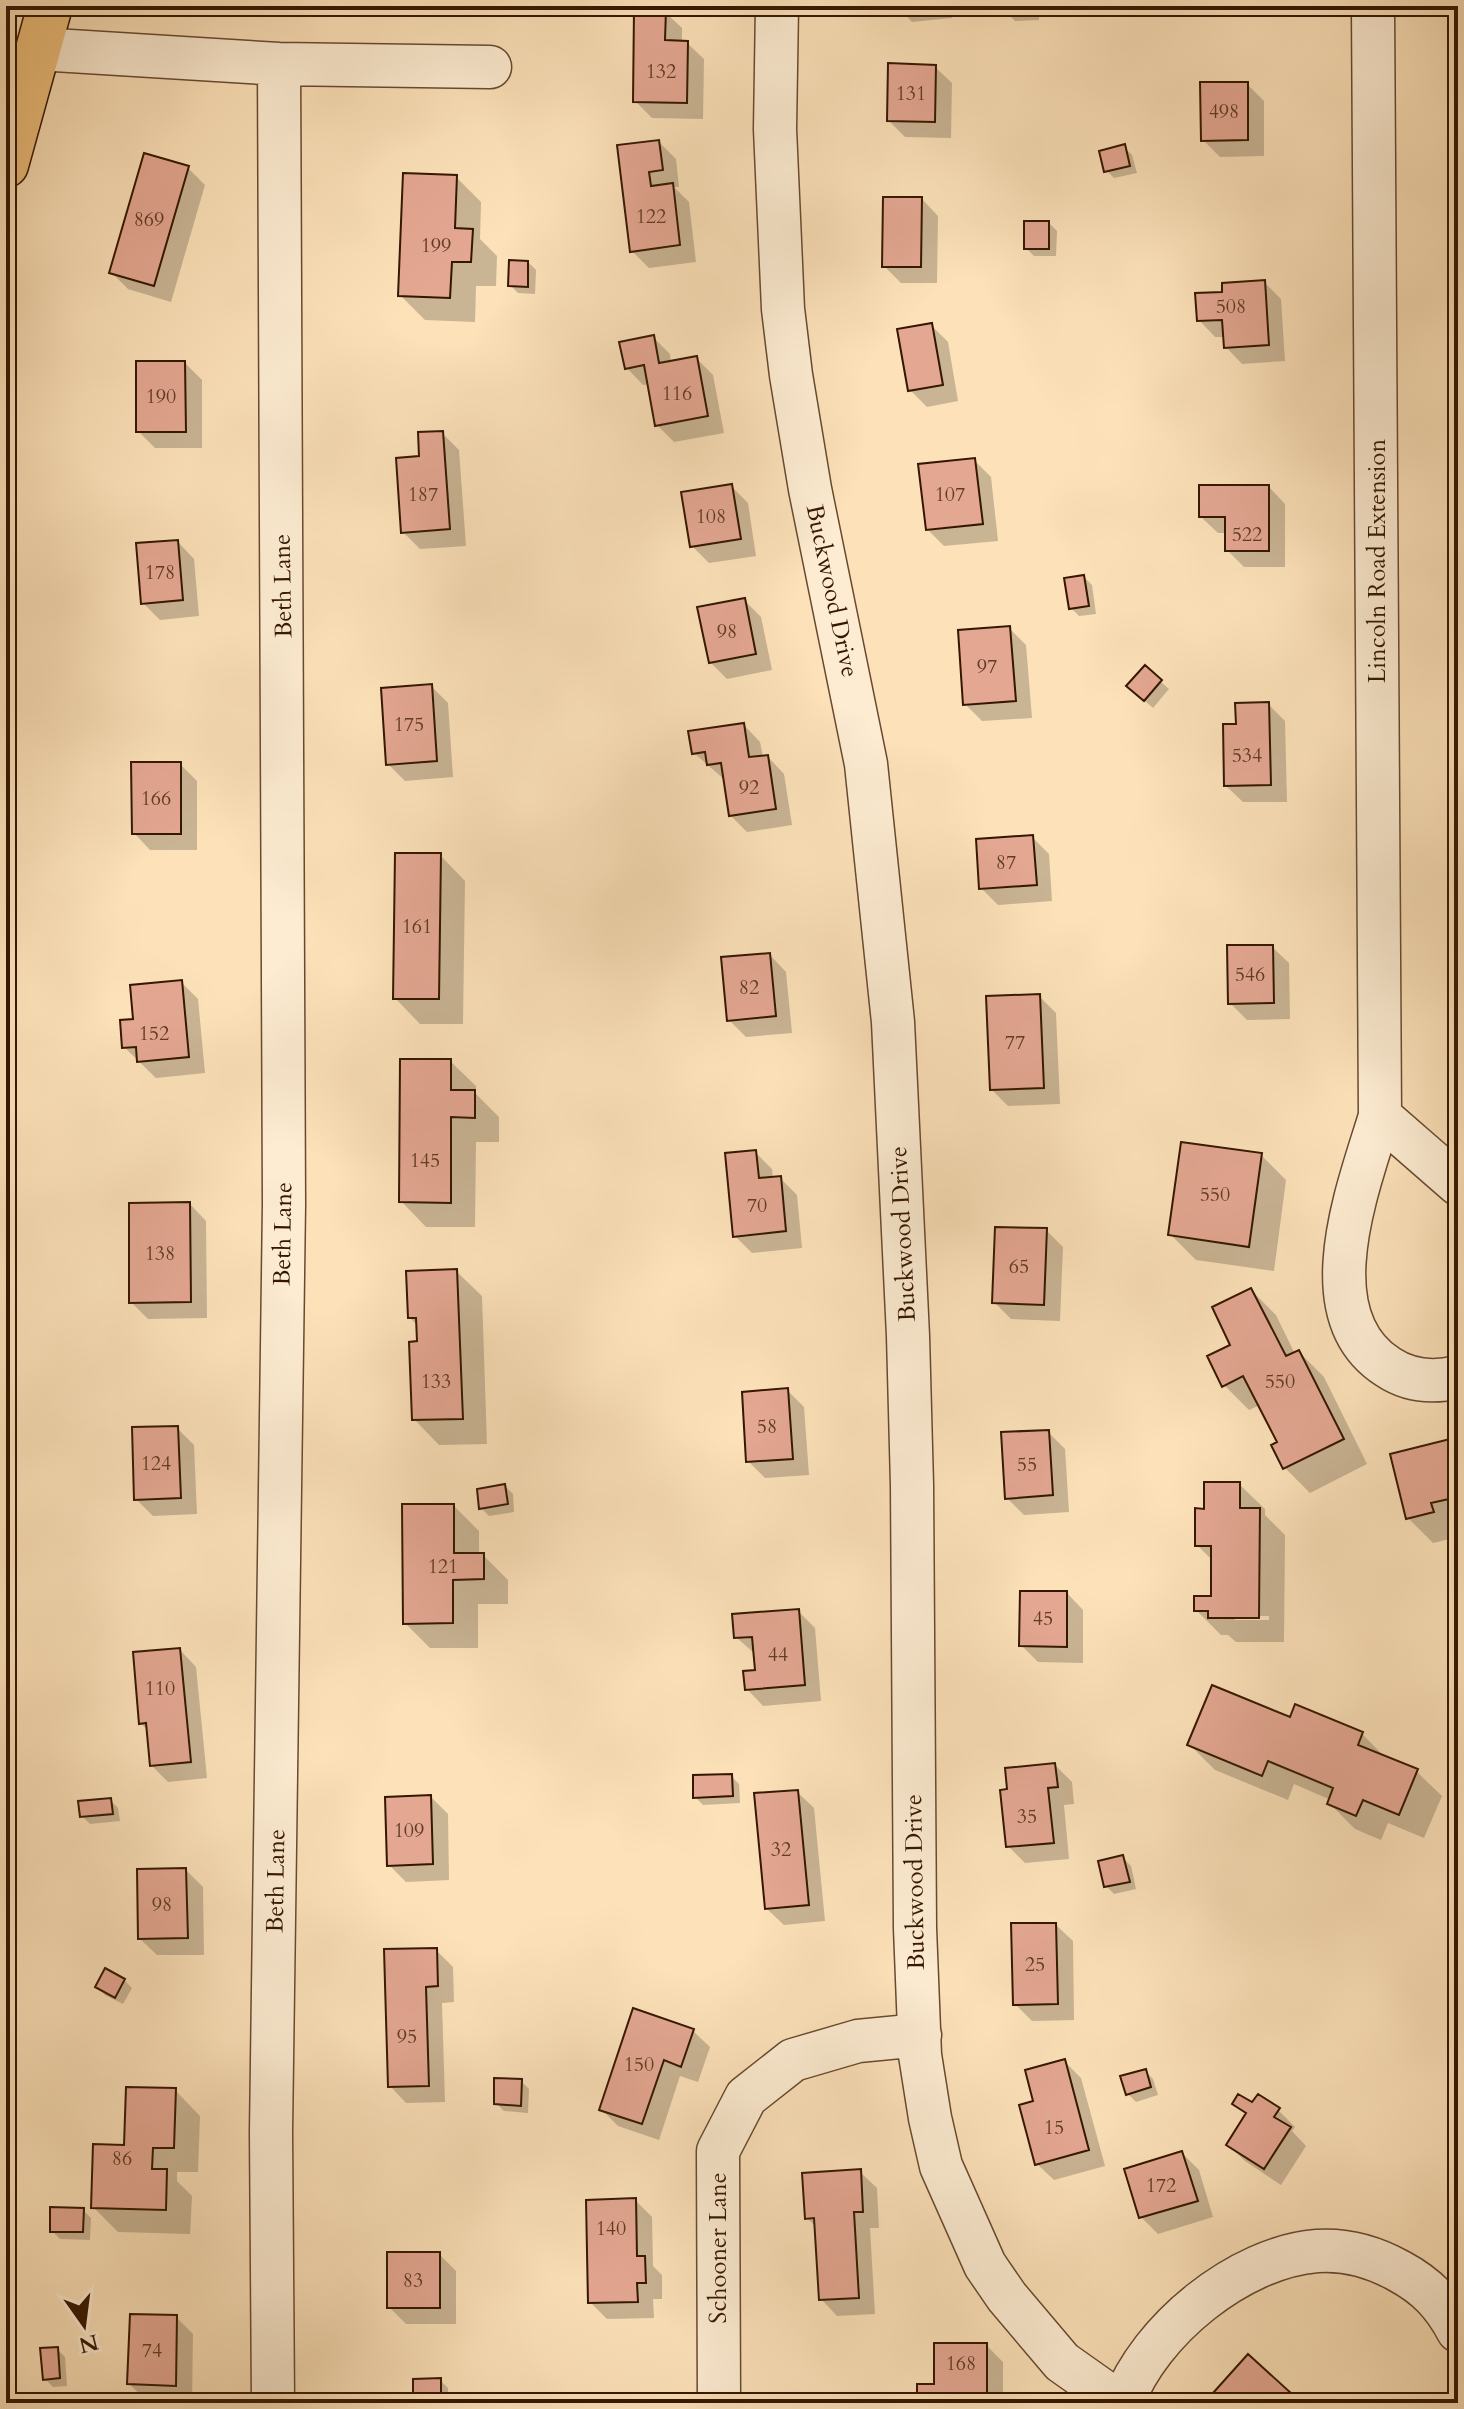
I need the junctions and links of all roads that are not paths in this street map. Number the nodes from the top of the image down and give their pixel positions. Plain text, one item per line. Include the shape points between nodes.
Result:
1 (50, 6) edge
2 (777, 6) edge
3 (1373, 6) edge
4 (38, 49) junction
5 (279, 64) junction
6 (490, 67) dead end
7 (6, 165) edge
8 (1380, 1116) junction
9 (1458, 1184) edge
10 (1458, 1377) edge
11 (920, 2035) junction
12 (1458, 2331) edge
13 (273, 2403) edge
14 (719, 2403) edge
15 (1121, 2403) edge

1 - 4 main road
2 - 11 street, Buckwood Drive via 775,129 783,309 808,476 866,764 893,1022 910,1411
3 - 8 street, Lincoln Road Extension
4 - 5 street
4 - 7 main road
5 - 6 street
5 - 13 street, Beth Lane via 284,1204 271,2132
8 - 9 street
8 - 10 street, Lincoln Road Extension via 1347,1231 1345,1280 1352,1318 1368,1350 1395,1372 1428,1381
11 - 14 street, Schooner Lane via 858,2041 793,2060 746,2097 718,2151
11 - 15 street, Buckwood Drive via 941,2166 985,2265 1062,2362
12 - 15 street via 1435,2296 1386,2264 1356,2254 1297,2254 1250,2270 1163,2335

